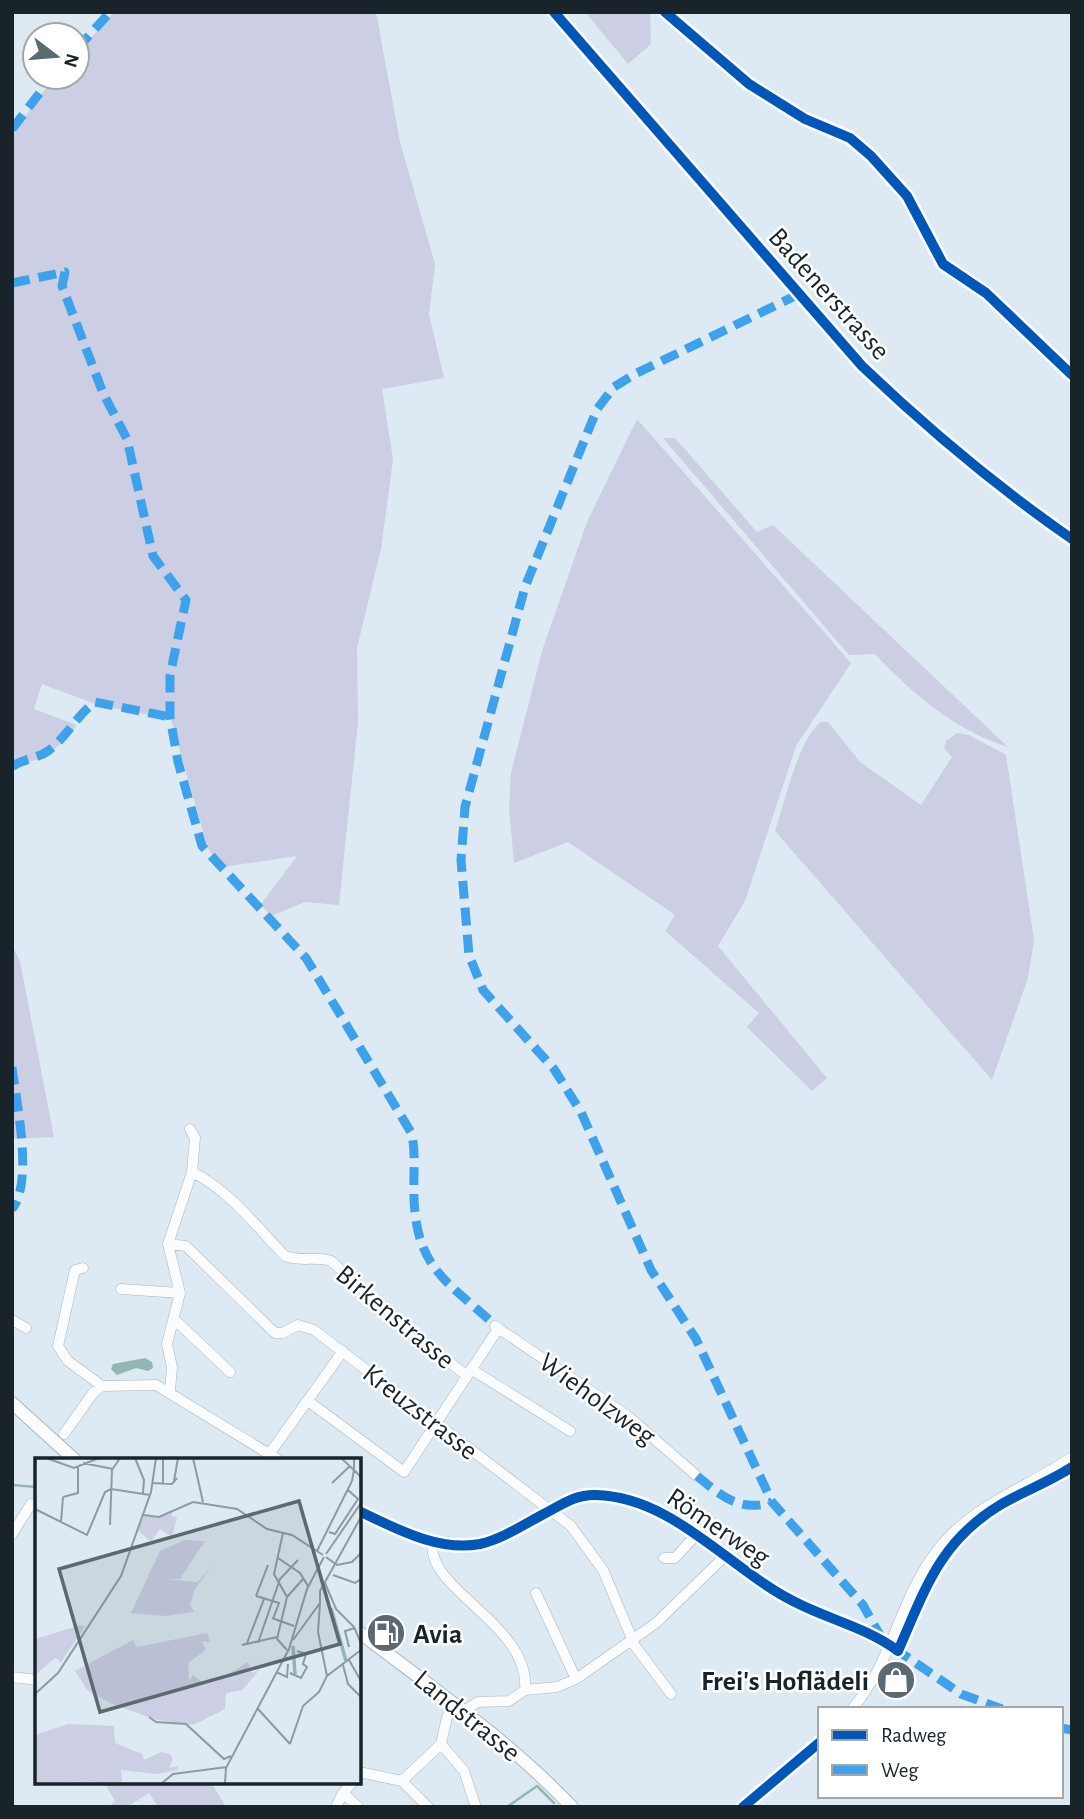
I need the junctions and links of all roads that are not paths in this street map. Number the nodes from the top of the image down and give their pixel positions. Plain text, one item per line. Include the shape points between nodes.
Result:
1 (554, 12) edge
2 (1072, 540) edge
3 (190, 1129) dead end
4 (192, 1172) junction
5 (168, 1244) junction
6 (83, 1268) dead end
7 (121, 1289) dead end
8 (180, 1293) junction
9 (174, 1319) junction
10 (12, 1320) edge
11 (26, 1328) dead end
12 (343, 1351) junction
13 (230, 1372) dead end
14 (469, 1372) junction
15 (102, 1386) junction
16 (170, 1391) junction
17 (308, 1401) junction
18 (12, 1403) edge
19 (436, 1422) junction
20 (570, 1431) dead end
21 (64, 1434) dead end
22 (267, 1457) edge
23 (1072, 1457) edge
24 (73, 1458) edge
25 (697, 1476) dead end
26 (31, 1504) dead end
27 (360, 1511) edge
28 (550, 1511) junction
29 (12, 1534) edge
30 (695, 1536) junction
31 (433, 1541) junction
32 (724, 1557) junction
33 (664, 1558) dead end
34 (536, 1593) dead end
35 (360, 1633) edge
36 (632, 1640) junction
37 (891, 1646) junction
38 (12, 1677) edge
39 (576, 1679) junction
40 (35, 1680) edge
41 (525, 1690) junction
42 (671, 1694) dead end
43 (461, 1707) junction
44 (853, 1707) edge
45 (441, 1744) junction
46 (818, 1744) edge
47 (360, 1774) edge
48 (402, 1781) junction
49 (352, 1784) edge
50 (343, 1793) junction
51 (336, 1807) edge
52 (358, 1807) edge
53 (428, 1807) edge
54 (476, 1807) edge
55 (572, 1807) edge
56 (743, 1807) edge

1 - 2 street, Badenerstrasse via 862,366 917,419
3 - 4 street via 195,1146
4 - 5 street
4 - 14 street, Birkenstrasse via 228,1197 285,1256 331,1261 411,1332
5 - 8 street
5 - 12 street, Kreuzstrasse via 186,1246 275,1333 307,1326
6 - 15 street via 75,1270 58,1346 68,1361
7 - 8 street
8 - 9 street
9 - 13 street
9 - 16 street via 167,1344 172,1367
10 - 11 street
12 - 17 street
12 - 19 street, Kreuzstrasse
14 - 19 street
14 - 20 street, Birkenstrasse
14 - 25 street, Wieholzweg via 496,1327 629,1417
15 - 16 street via 156,1385
15 - 21 street
16 - 22 street
17 - 19 street via 404,1472
17 - 22 street
18 - 24 main road
19 - 28 street, Kreuzstrasse
23 - 37 street via 971,1515 949,1535 922,1576
26 - 29 street
27 - 31 street, Römerweg
28 - 30 street, Römerweg via 585,1495 623,1498 667,1515
28 - 31 street, Römerweg via 479,1544
28 - 36 street, Kreuzstrasse via 579,1535 603,1570
30 - 32 street, Römerweg
30 - 33 street, Römerweg via 675,1558
31 - 41 street via 435,1562 513,1643 526,1672
32 - 36 street via 680,1602
32 - 37 street, Römerweg via 793,1601
34 - 39 street
35 - 43 main road, Landstrasse
36 - 39 street
36 - 42 street, Kreuzstrasse
37 - 44 street
38 - 40 street
39 - 41 street via 557,1687
41 - 43 street via 509,1701
43 - 45 street via 447,1717
43 - 55 main road, Landstrasse
45 - 48 street
45 - 54 street via 464,1771
46 - 56 street
47 - 48 street
48 - 53 street
49 - 50 street
50 - 51 street
50 - 52 street

